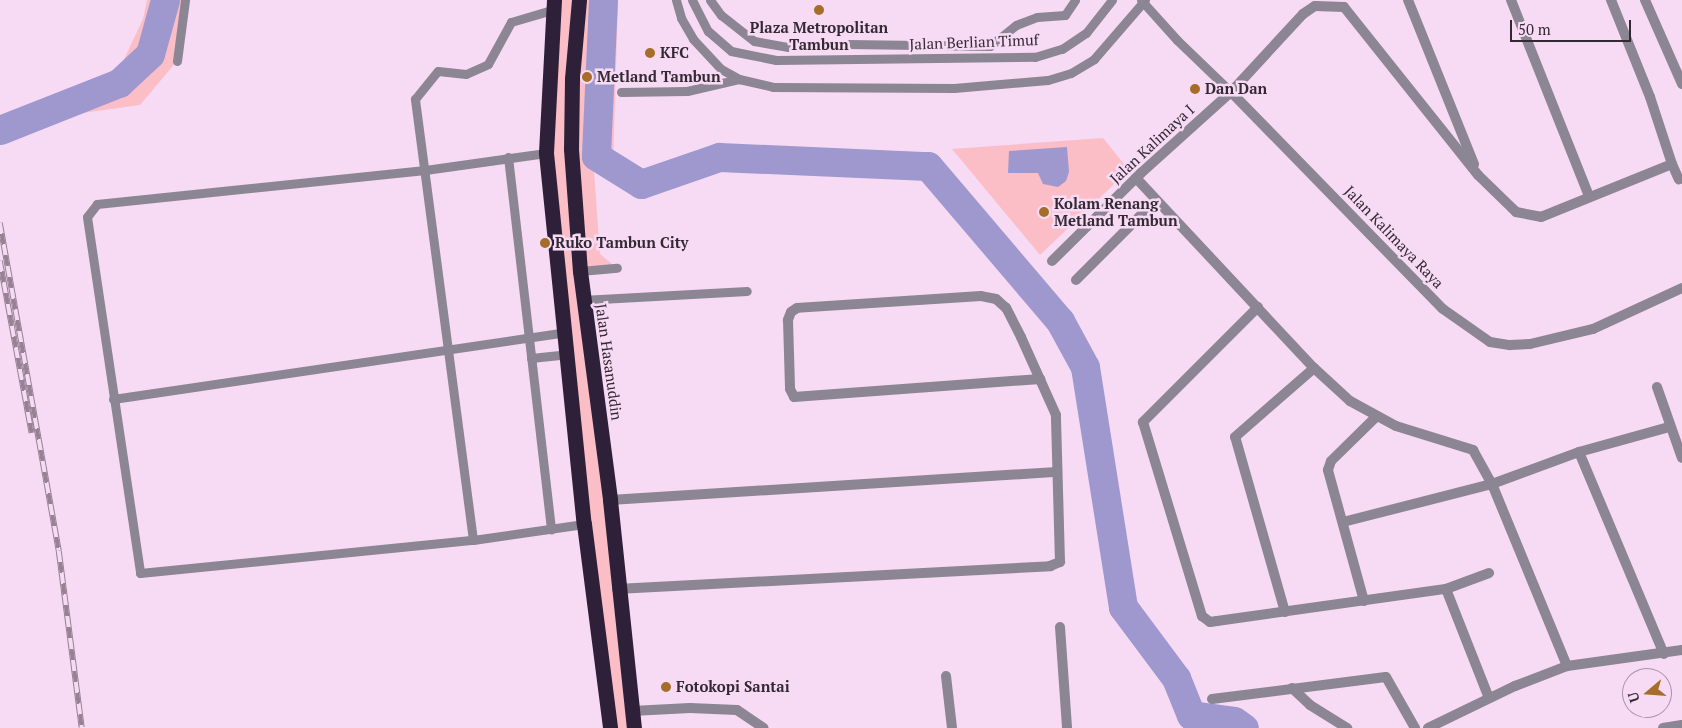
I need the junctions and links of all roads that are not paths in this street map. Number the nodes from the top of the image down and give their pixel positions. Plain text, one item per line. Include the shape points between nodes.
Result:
1 (184, 0) edge
2 (579, 0) edge
3 (676, 0) edge
4 (692, 0) edge
5 (710, 0) edge
6 (1075, 0) edge
7 (1112, 0) edge
8 (1408, 0) edge
9 (1510, 0) edge
10 (1611, 0) edge
11 (1645, 0) edge
12 (1143, 1) edge
13 (553, 5) edge
14 (177, 61) dead end
15 (739, 79) junction
16 (1682, 84) edge
17 (621, 92) dead end
18 (1231, 92) junction
19 (546, 153) junction
20 (508, 157) junction
21 (1672, 164) junction
22 (424, 170) junction
23 (1478, 174) junction
24 (1136, 178) junction
25 (1681, 182) edge
26 (1589, 196) junction
27 (1156, 200) junction
28 (1052, 261) dead end
29 (617, 268) dead end
30 (580, 271) junction
31 (1076, 280) dead end
32 (1682, 288) edge
33 (747, 291) dead end
34 (582, 300) junction
35 (1258, 307) junction
36 (565, 332) junction
37 (529, 336) junction
38 (448, 348) junction
39 (567, 354) junction
40 (531, 358) junction
41 (1314, 368) junction
42 (1040, 379) junction
43 (1657, 387) dead end
44 (113, 399) junction
45 (1376, 417) junction
46 (1669, 427) junction
47 (1579, 452) junction
48 (1682, 458) edge
49 (1056, 472) junction
50 (1492, 484) junction
51 (610, 500) junction
52 (1343, 522) junction
53 (584, 524) junction
54 (551, 530) junction
55 (473, 540) junction
56 (1489, 573) dead end
57 (617, 588) junction
58 (1446, 589) junction
59 (1364, 601) junction
60 (1285, 612) junction
61 (1060, 627) dead end
62 (1682, 650) edge
63 (1664, 654) junction
64 (1567, 666) junction
65 (946, 676) dead end
66 (1292, 688) junction
67 (1212, 698) dead end
68 (1490, 698) junction
69 (632, 711) junction
70 (1682, 726) edge
71 (610, 728) edge
72 (634, 728) edge
73 (764, 728) edge
74 (952, 728) edge
75 (1067, 728) edge
76 (1347, 728) edge
77 (1414, 728) edge
78 (1428, 728) edge
79 (1663, 728) edge

1 - 14 lane
2 - 30 highway, Jalan Hasanuddin via 572,79 571,149
3 - 15 lane via 681,18 693,39 720,69
4 - 7 lane, Jalan Berlian Timuf via 708,31 732,50 786,60 1035,57 1062,48 1086,33
5 - 6 lane via 721,15 754,41 788,47 848,44 990,46 1016,25 1038,17 1065,15
8 - 23 street
9 - 26 street
10 - 21 street via 1650,97
11 - 16 street
12 - 15 lane via 1094,59 1071,73 1048,80 954,88 773,88
12 - 18 lane, Jalan Kalimaya Raya
13 - 19 highway
13 - 22 lane via 511,22 488,64 466,74 438,71 415,99
15 - 17 lane via 698,89
18 - 23 street, Jalan Kalimaya I via 1303,14 1315,6 1344,7
18 - 24 street, Jalan Kalimaya I
18 - 32 street, Jalan Kalimaya Raya via 1443,309 1490,342 1530,344 1593,329
19 - 20 lane
19 - 36 highway
20 - 22 lane
20 - 37 lane
21 - 25 street
21 - 26 street, Jalan Kalimaya I
22 - 38 lane
22 - 44 lane via 97,204 91,208 86,217
23 - 26 street, Jalan Kalimaya I via 1516,212 1524,214 1541,217
24 - 27 street
24 - 28 street, Jalan Kalimaya I
27 - 31 street
27 - 35 street
29 - 30 lane
30 - 34 highway, Jalan Hasanuddin
33 - 34 lane
34 - 51 highway, Jalan Hasanuddin
35 - 41 street
35 - 60 street via 1146,418 1144,427 1202,616 1210,622
36 - 37 lane
36 - 39 highway
37 - 38 lane
37 - 40 lane
38 - 44 lane
38 - 55 lane
39 - 40 lane
39 - 53 highway
40 - 54 lane
41 - 45 street via 1350,401
41 - 60 street via 1235,437
42 - 42 street via 1006,308 996,299 982,296 797,308 788,320 790,389 794,398
42 - 49 street via 1056,415 1059,445
43 - 46 street
44 - 55 lane via 140,573
45 - 50 street via 1472,450
45 - 52 street via 1329,465
46 - 47 street
46 - 48 street
47 - 50 street
47 - 63 street
49 - 51 street
49 - 57 street via 1063,554 1060,562 1050,566
50 - 52 street
50 - 64 street
51 - 57 highway, Jalan Hasanuddin
52 - 59 street
53 - 54 lane
53 - 71 highway
54 - 55 lane
56 - 58 street
57 - 69 highway, Jalan Hasanuddin
58 - 59 street
58 - 68 street
59 - 60 street
61 - 75 street
62 - 63 street
63 - 64 street
64 - 68 street
65 - 74 street
66 - 67 street
66 - 76 street via 1310,705
66 - 77 street via 1386,677
68 - 78 street
69 - 72 highway, Jalan Hasanuddin
69 - 73 street via 737,710
70 - 79 street

